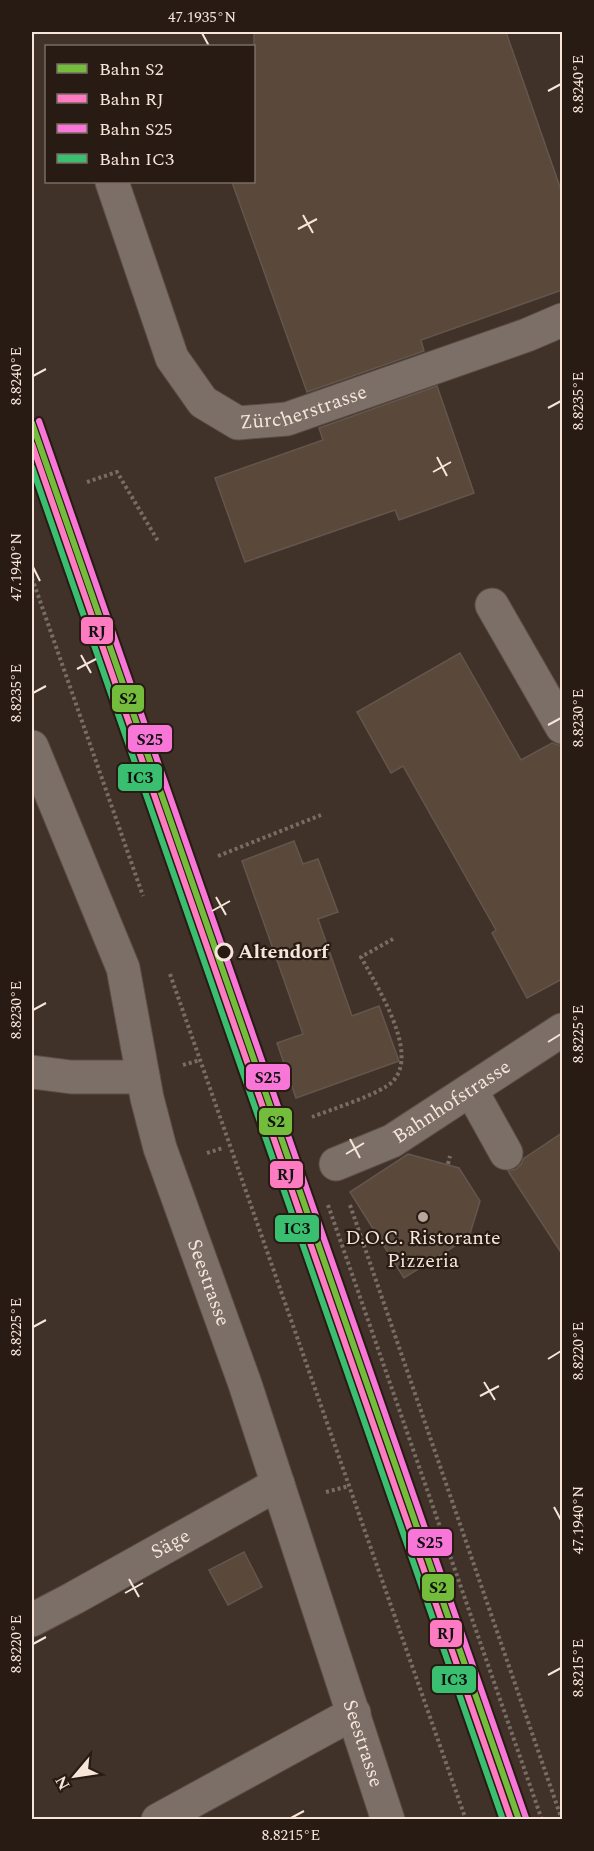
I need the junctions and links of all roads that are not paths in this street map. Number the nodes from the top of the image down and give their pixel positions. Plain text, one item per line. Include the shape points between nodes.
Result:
1 (112, 183) edge
2 (562, 320) edge
3 (492, 605) dead end
4 (562, 727) edge
5 (32, 747) edge
6 (562, 1030) edge
7 (32, 1072) edge
8 (143, 1077) junction
9 (471, 1090) junction
10 (507, 1153) dead end
11 (336, 1164) road end
12 (278, 1484) junction
13 (32, 1620) edge
14 (354, 1713) junction
15 (158, 1820) edge
16 (388, 1820) edge

1 - 2 street, Zürcherstrasse via 172,357 203,402 238,423 287,419
3 - 4 street
5 - 8 street, Seestrasse via 123,968
6 - 9 street, Bahnhofstrasse
7 - 8 street via 71,1077
8 - 12 street, Seestrasse via 160,1148
9 - 10 street
9 - 11 street, Bahnhofstrasse via 392,1141
12 - 13 street, Säge
12 - 14 street, Seestrasse
14 - 15 street
14 - 16 street, Seestrasse

